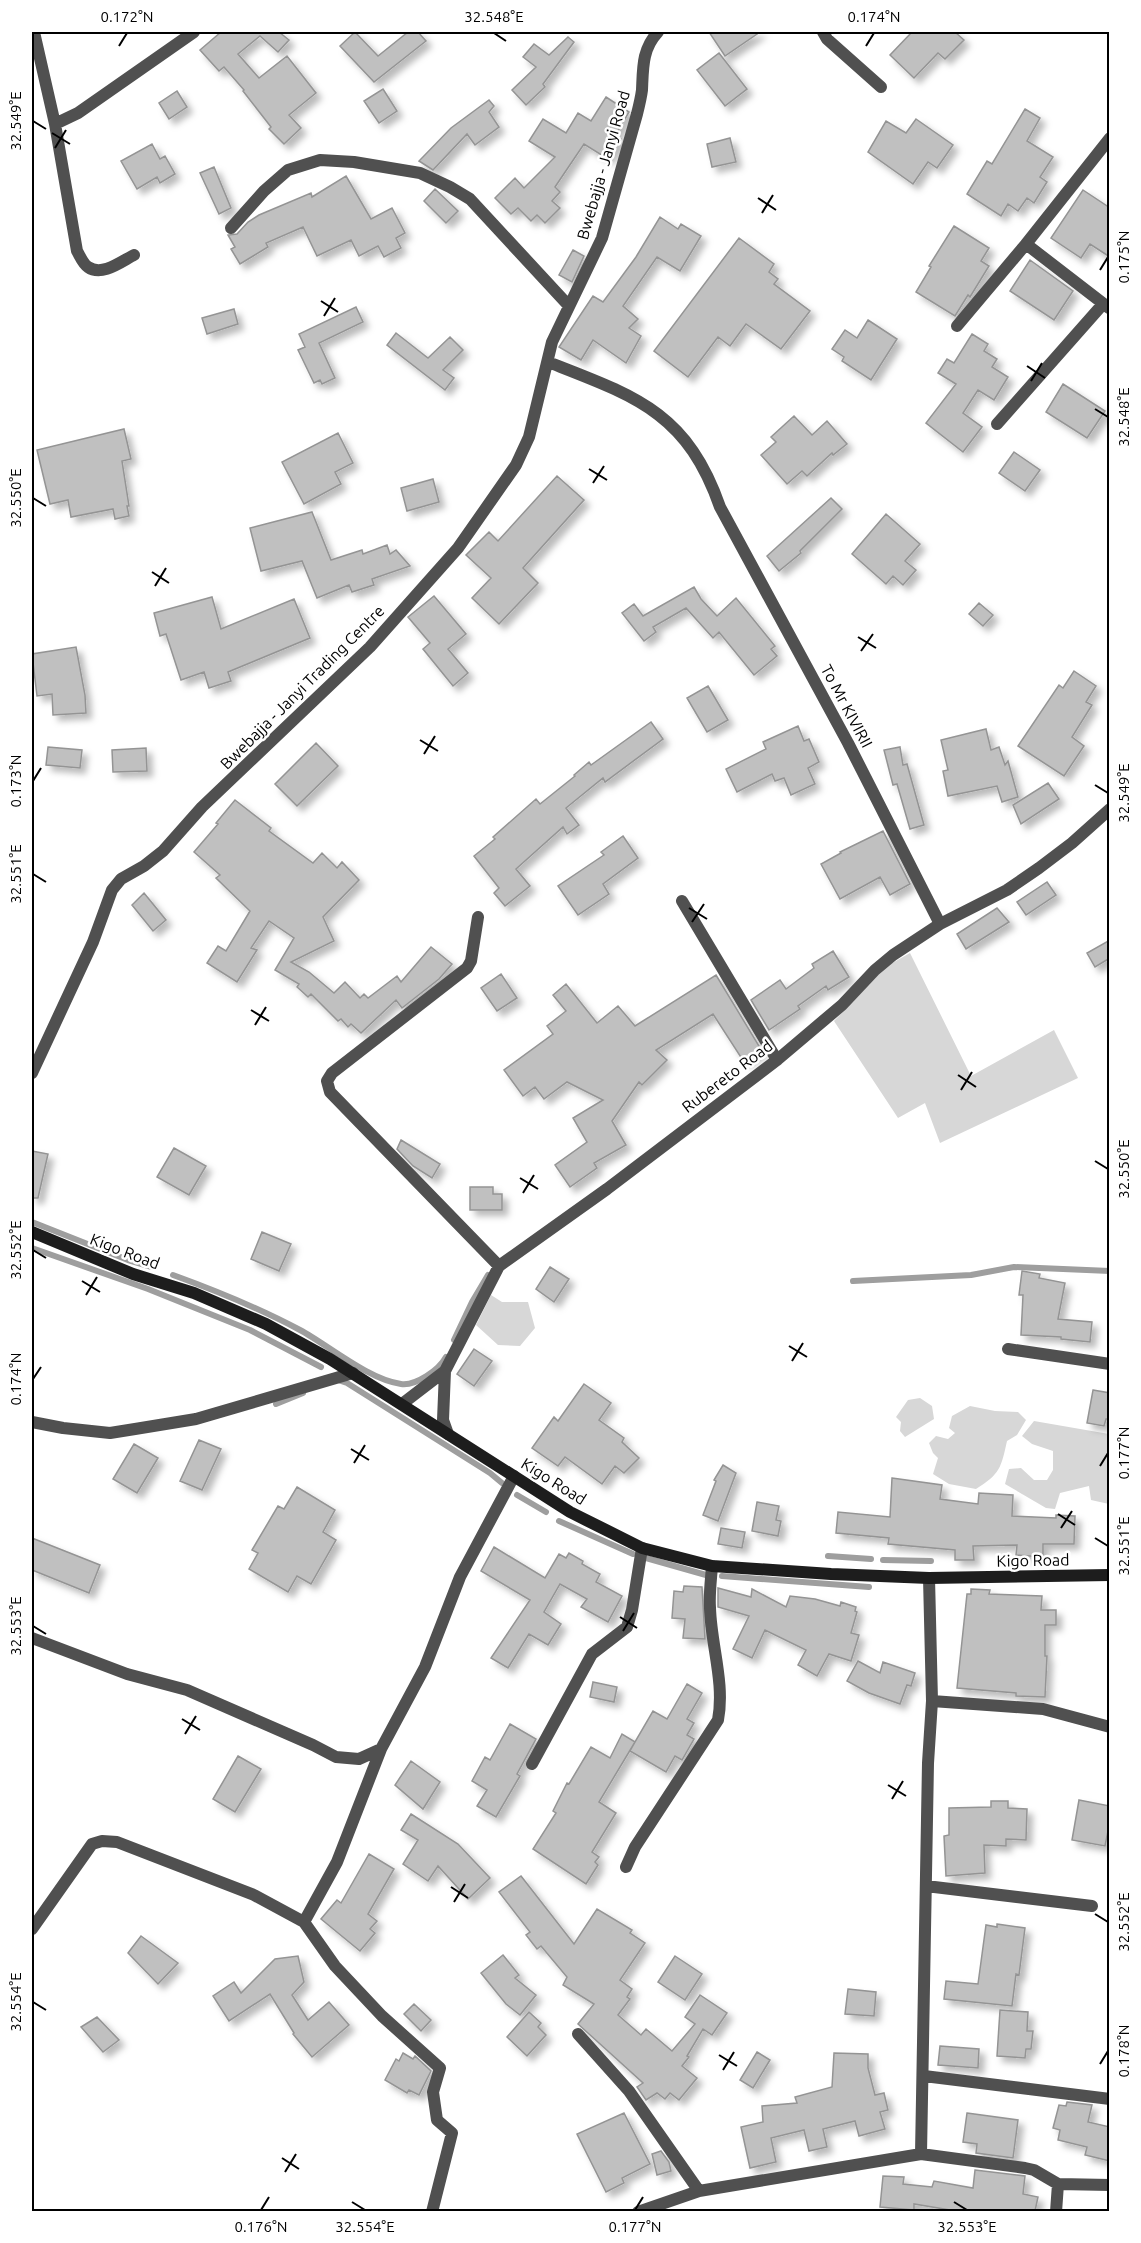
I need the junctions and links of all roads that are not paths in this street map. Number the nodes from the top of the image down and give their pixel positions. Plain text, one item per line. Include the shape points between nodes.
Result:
1 (34, 32) edge
2 (194, 32) edge
3 (658, 32) edge
4 (823, 32) edge
5 (881, 87) dead end
6 (55, 124) junction
7 (1110, 138) edge
8 (231, 228) dead end
9 (1026, 244) junction
10 (134, 255) dead end
11 (569, 306) junction
12 (1106, 306) edge
13 (957, 326) dead end
14 (548, 362) junction
15 (997, 424) dead end
16 (1110, 809) edge
17 (682, 901) dead end
18 (478, 917) dead end
19 (940, 924) junction
20 (777, 1059) junction
21 (32, 1073) edge
22 (32, 1232) edge
23 (499, 1266) junction
24 (1008, 1349) dead end
25 (1110, 1364) edge
26 (445, 1371) junction
27 (353, 1373) junction
28 (402, 1404) junction
29 (32, 1422) edge
30 (448, 1434) junction
31 (514, 1476) junction
32 (642, 1548) junction
33 (712, 1566) junction
34 (1110, 1575) edge
35 (929, 1578) junction
36 (32, 1638) edge
37 (932, 1701) junction
38 (1110, 1727) edge
39 (381, 1749) junction
40 (532, 1764) dead end
41 (626, 1867) dead end
42 (926, 1886) junction
43 (1092, 1906) dead end
44 (304, 1922) junction
45 (32, 1929) edge
46 (578, 2034) dead end
47 (924, 2076) junction
48 (1110, 2099) edge
49 (921, 2154) junction
50 (1058, 2184) junction
51 (1110, 2185) edge
52 (699, 2191) junction
53 (432, 2211) edge
54 (638, 2211) edge
55 (1056, 2211) edge

1 - 6 street
2 - 6 street via 78,113
3 - 11 street, Bwebajja - Janyi Road via 643,60 642,93 602,238
4 - 5 street
6 - 10 street via 77,251 86,267 104,270
7 - 9 street
8 - 11 street via 288,170 320,160 420,173 470,199
9 - 12 street
9 - 13 street
11 - 14 street, Bwebajja - Janyi Trading Centre via 552,342
12 - 15 street
14 - 19 street, To Mr KIVIRII via 643,402 692,447
14 - 21 street, Bwebajja - Janyi Trading Centre via 529,436 516,465 458,548 370,647 202,807 163,851 121,879 112,890
16 - 19 street, Rubereto Road via 1040,868
17 - 20 street
18 - 23 street via 467,968 332,1073 327,1081 330,1092
19 - 20 street, Rubereto Road via 893,955 842,1005
20 - 23 street, Rubereto Road
22 - 27 street, Kigo Road via 266,1324
23 - 26 street, Rubereto Road
24 - 25 street
26 - 28 street, Rubereto Road
26 - 30 street via 443,1420
27 - 28 street, Kigo Road
27 - 29 street via 196,1419 135,1429 110,1432
28 - 30 street, Kigo Road
30 - 31 street, Kigo Road
31 - 32 street, Kigo Road via 570,1512
31 - 39 street via 460,1577 424,1667
32 - 33 street, Kigo Road
32 - 40 street via 627,1627 592,1654
33 - 35 street, Kigo Road
33 - 41 street via 710,1608 720,1690 718,1720
34 - 35 street, Kigo Road
35 - 37 street
36 - 39 street via 127,1674 187,1690 336,1757 359,1759
37 - 38 street via 1043,1709
37 - 42 street
39 - 44 street via 337,1862
42 - 43 street
42 - 47 street
44 - 45 street via 254,1895 117,1842 102,1841 92,1844
44 - 53 street via 335,1966 382,2016 440,2068 434,2092 437,2120 452,2133
46 - 52 street via 629,2091
47 - 48 street
47 - 49 street
49 - 50 street via 1025,2168
49 - 52 street
50 - 51 street
50 - 55 street
52 - 54 street

